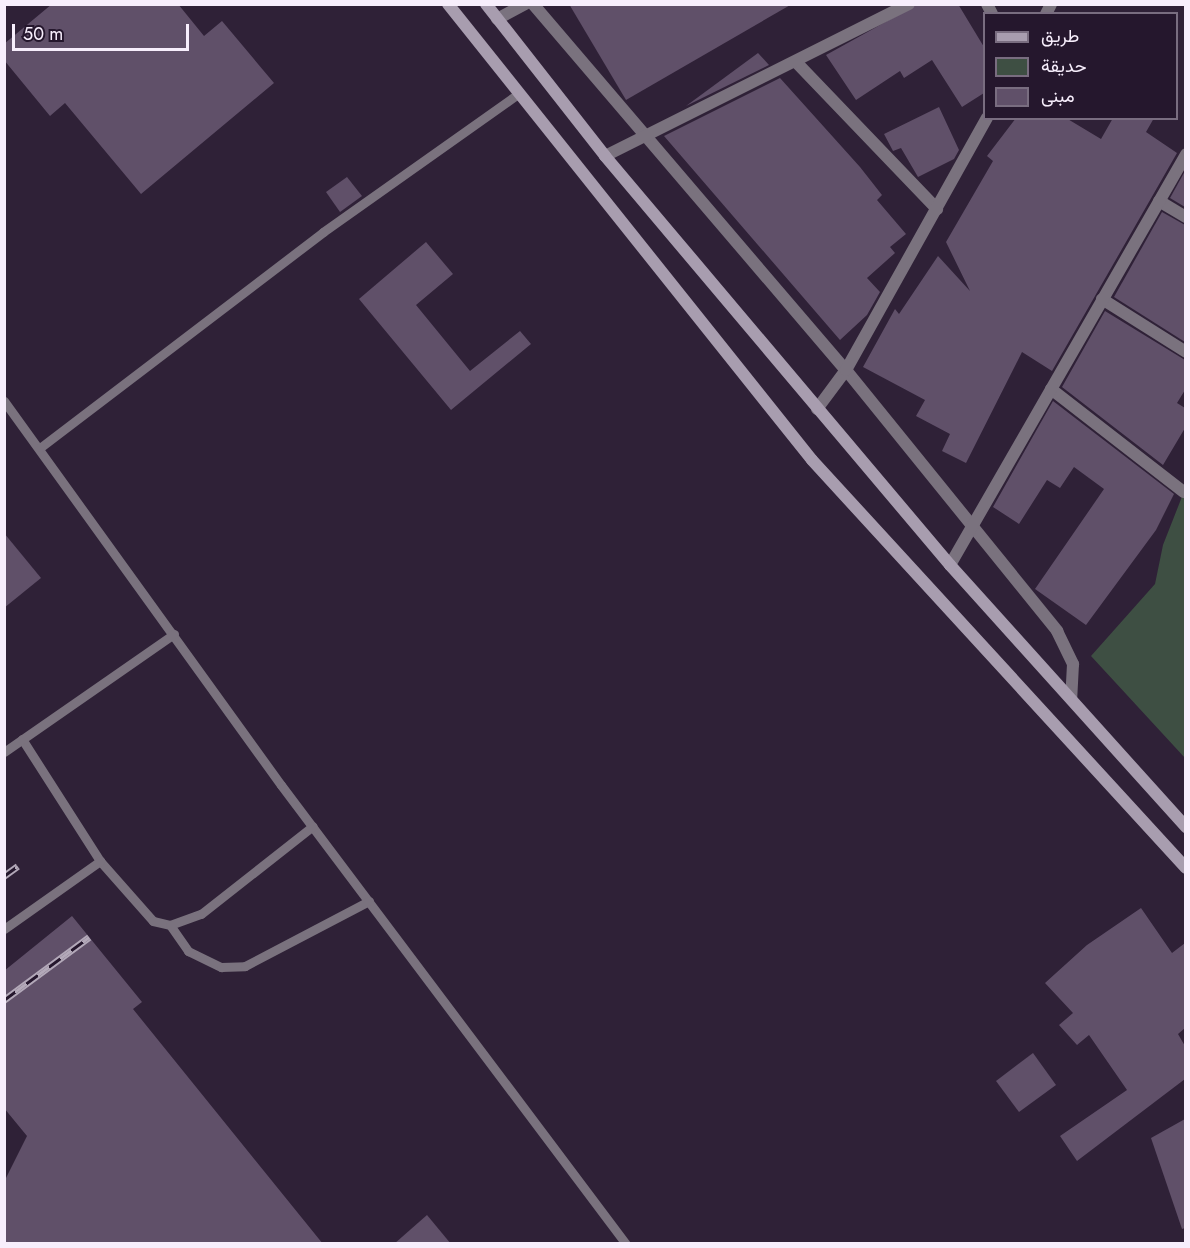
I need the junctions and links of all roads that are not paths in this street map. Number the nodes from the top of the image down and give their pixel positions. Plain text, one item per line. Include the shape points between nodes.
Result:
1 (448, 4) edge
2 (486, 4) edge
3 (525, 4) edge
4 (533, 4) edge
5 (909, 4) edge
6 (497, 19) junction
7 (796, 62) junction
8 (518, 94) junction
9 (986, 120) edge
10 (643, 136) junction
11 (1185, 154) edge
12 (605, 156) junction
13 (1159, 201) junction
14 (937, 209) junction
15 (1185, 217) edge
16 (1102, 298) junction
17 (1185, 352) edge
18 (846, 370) junction
19 (1051, 389) junction
20 (4, 401) edge
21 (817, 409) junction
22 (41, 447) junction
23 (1184, 492) edge
24 (973, 525) junction
25 (950, 565) junction
26 (174, 634) junction
27 (1071, 698) junction
28 (22, 739) junction
29 (4, 752) edge
30 (313, 826) junction
31 (1185, 827) edge
32 (100, 861) junction
33 (1185, 868) edge
34 (369, 901) junction
35 (170, 925) junction
36 (4, 929) edge
37 (626, 1244) edge

1 - 8 main road
2 - 6 main road
3 - 6 street
4 - 10 street
5 - 7 street
6 - 12 main road
7 - 10 street
7 - 14 street
8 - 22 lane via 324,232
8 - 33 main road via 812,460
9 - 14 street
10 - 12 street
10 - 18 street
11 - 13 street
12 - 21 main road
13 - 15 street
13 - 16 street
14 - 18 street
16 - 17 street
16 - 19 street
18 - 21 street
18 - 24 street
19 - 23 street
19 - 24 street
20 - 22 lane
21 - 25 main road
22 - 26 lane
24 - 25 street
24 - 27 street via 1067,649 1073,664
25 - 27 main road
26 - 28 lane
26 - 30 lane
27 - 31 main road
28 - 29 lane
28 - 32 lane
30 - 34 lane
30 - 35 lane via 201,914
32 - 35 lane via 153,921
32 - 36 lane
34 - 35 lane via 245,966 221,967 188,951
34 - 37 lane

